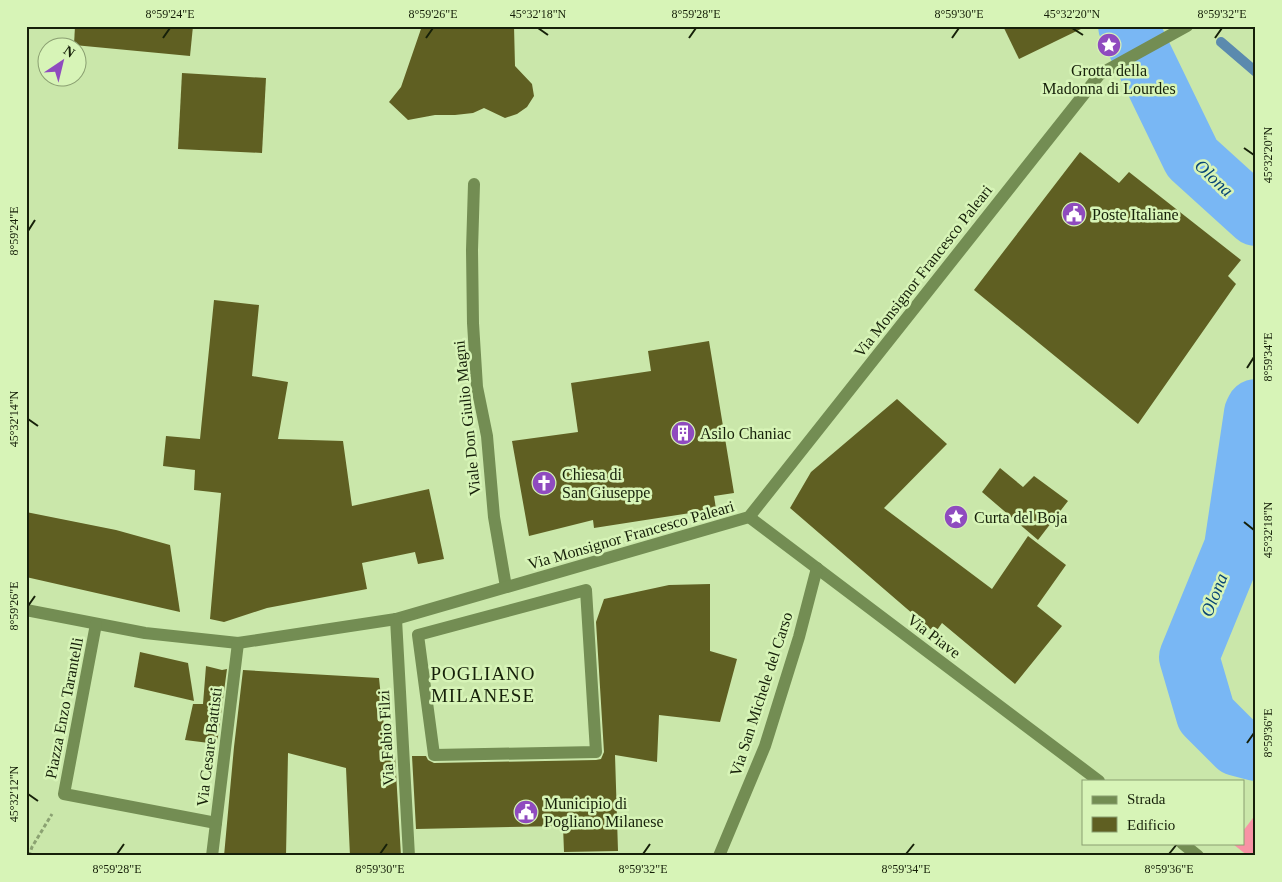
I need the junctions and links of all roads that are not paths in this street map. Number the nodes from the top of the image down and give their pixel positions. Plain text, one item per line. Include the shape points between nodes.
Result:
1 (1187, 26) edge
2 (474, 184) dead end
3 (749, 518) junction
4 (817, 568) junction
5 (506, 587) junction
6 (26, 610) edge
7 (396, 619) junction
8 (96, 624) junction
9 (418, 635) joint
10 (238, 643) junction
11 (1098, 780) edge
12 (216, 823) junction
13 (1183, 844) edge
14 (212, 856) edge
15 (409, 856) edge
16 (719, 856) edge
17 (1198, 856) edge

1 - 3 street, Via Monsignor Francesco Paleari via 1100,74
2 - 5 street, Viale Don Giulio Magni via 472,250 477,386 487,436 494,517
3 - 4 street, Via Piave
3 - 5 street, Via Monsignor Francesco Paleari
4 - 11 street, Via Piave
4 - 16 street, Via San Michele del Carso via 764,746
5 - 7 street, Via Monsignor Francesco Paleari
6 - 8 street, Via Monsignor Francesco Paleari
7 - 10 street, Via Monsignor Francesco Paleari
7 - 15 street, Via Fabio Filzi
8 - 10 street, Via Monsignor Francesco Paleari
8 - 12 street, Piazza Enzo Tarantelli via 64,794
9 - 9 street via 434,755 596,752 586,590
10 - 12 street, Via Cesare Battisti
12 - 14 street, Via Cesare Battisti
13 - 17 street

